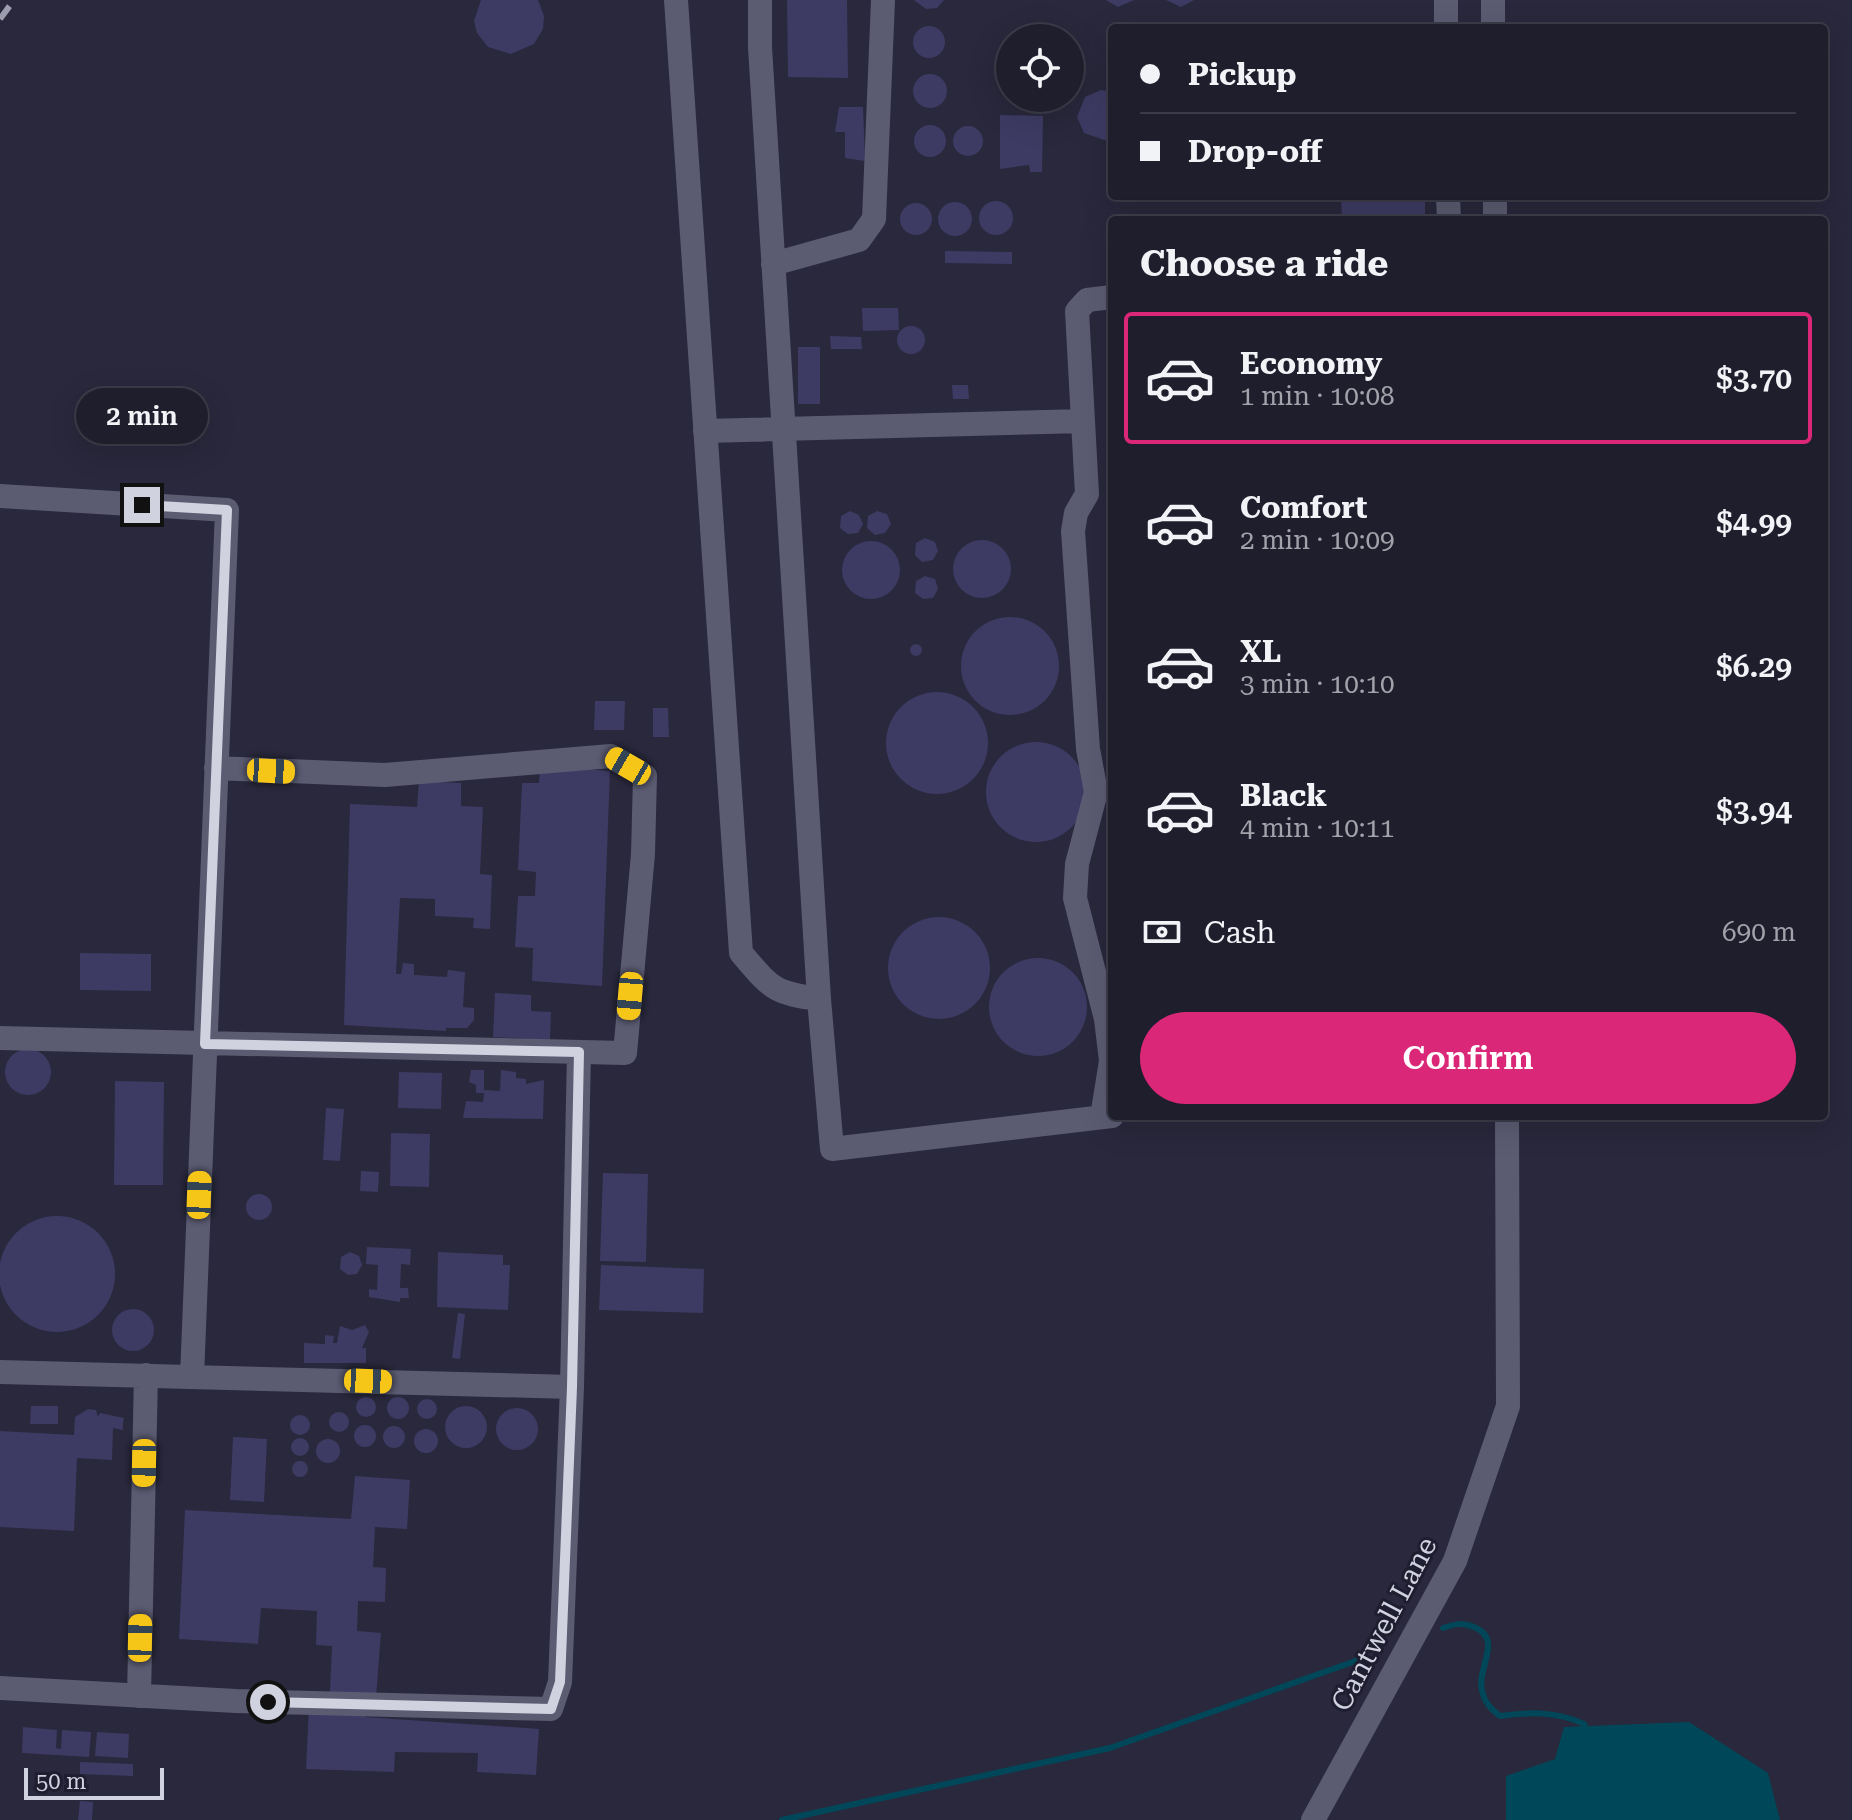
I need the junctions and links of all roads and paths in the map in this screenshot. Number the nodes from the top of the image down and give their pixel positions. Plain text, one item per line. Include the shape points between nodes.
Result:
1 (676, 0) edge
2 (760, 0) edge
3 (883, 0) edge
4 (1446, 0) edge
5 (1493, 0) edge
6 (1446, 24) edge
7 (1493, 24) edge
8 (773, 264) junction
9 (1108, 297) edge
10 (1083, 421) junction
11 (783, 429) junction
12 (705, 431) junction
13 (0, 496) edge
14 (216, 768) junction
15 (819, 999) junction
16 (0, 1038) edge
17 (1108, 1040) edge
18 (205, 1044) junction
19 (579, 1052) junction
20 (1107, 1116) edge
21 (1507, 1120) edge
22 (0, 1372) edge
23 (146, 1375) junction
24 (192, 1377) junction
25 (572, 1387) junction
26 (0, 1688) edge
27 (139, 1696) junction
28 (1313, 1820) edge

1 - 12 street
2 - 8 street
3 - 8 street via 874,219 859,240
4 - 6 street
5 - 7 street
8 - 11 street
9 - 10 street via 1087,300 1077,311
10 - 11 street
10 - 17 street via 1087,494 1073,531 1088,749 1096,792 1077,864 1075,898
11 - 12 street
11 - 15 street
12 - 15 street via 741,953 782,994
13 - 14 street via 227,510
14 - 18 street
14 - 19 street via 385,775 611,756 645,776 625,1053
15 - 20 street via 832,1149
16 - 18 street
18 - 19 street
18 - 24 street
19 - 25 street
21 - 28 street, Cantwell Lane via 1508,1406 1455,1561
22 - 23 street
23 - 24 street
23 - 27 street
24 - 25 street
25 - 27 street via 560,1682 551,1709
26 - 27 street

